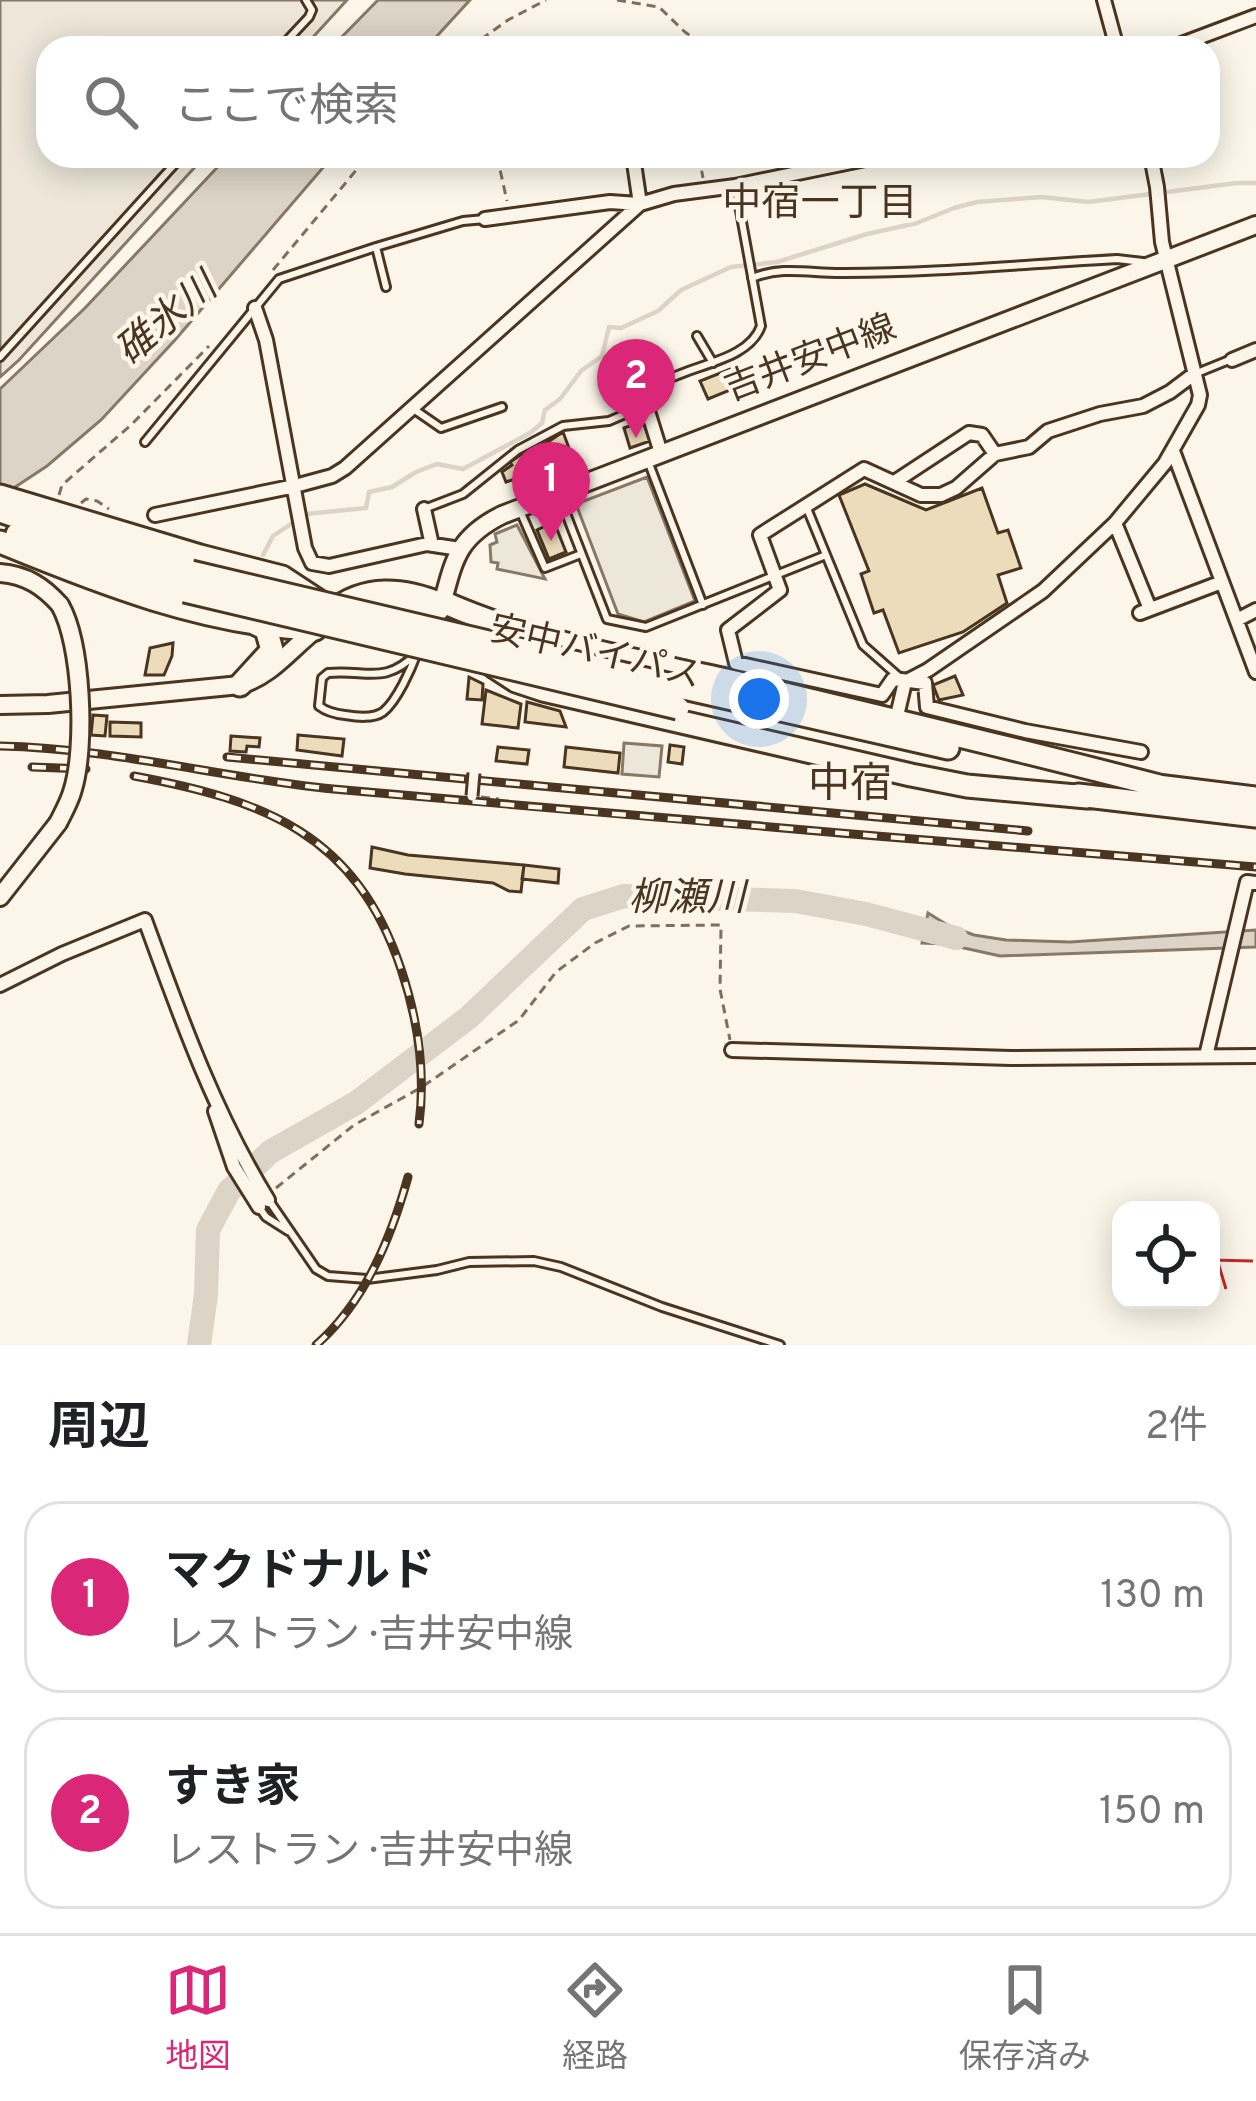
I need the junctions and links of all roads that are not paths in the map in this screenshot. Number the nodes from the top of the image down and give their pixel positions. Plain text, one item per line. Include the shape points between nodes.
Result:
1 (306, 0) edge
2 (1104, 0) edge
3 (1256, 16) edge
4 (291, 36) edge
5 (1114, 36) edge
6 (1204, 36) edge
7 (171, 168) edge
8 (635, 168) edge
9 (822, 168) edge
10 (1152, 168) edge
11 (736, 186) junction
12 (640, 204) junction
13 (485, 219) joint
14 (1256, 225) edge
15 (376, 247) junction
16 (1160, 261) junction
17 (752, 278) junction
18 (386, 286) dead end
19 (255, 308) junction
20 (697, 336) dead end
21 (1256, 350) edge
22 (0, 356) edge
23 (1232, 360) joint
24 (713, 363) junction
25 (1193, 374) junction
26 (646, 406) junction
27 (502, 407) dead end
28 (412, 408) junction
29 (145, 442) dead end
30 (1173, 451) junction
31 (995, 454) junction
32 (654, 456) junction
33 (896, 482) junction
34 (295, 486) junction
35 (558, 493) junction
36 (0, 496) edge
37 (806, 506) junction
38 (519, 508) junction
39 (424, 509) joint
40 (0, 511) edge
41 (155, 515) dead end
42 (1115, 524) junction
43 (14, 526) edge
44 (432, 545) junction
45 (460, 549) junction
46 (581, 554) junction
47 (826, 555) junction
48 (0, 573) edge
49 (775, 576) junction
50 (1222, 582) junction
51 (703, 605) junction
52 (442, 606) junction
53 (330, 610) junction
54 (1256, 610) edge
55 (1237, 620) junction
56 (256, 624) junction
57 (315, 629) junction
58 (586, 647) junction
59 (416, 653) joint
60 (1256, 671) edge
61 (905, 682) junction
62 (240, 686) junction
63 (577, 698) junction
64 (681, 698) junction
65 (0, 705) edge
66 (896, 720) junction
67 (1141, 752) dead end
68 (474, 772) dead end
69 (1162, 787) junction
70 (472, 796) road end
71 (1087, 796) junction
72 (1256, 798) edge
73 (1256, 816) edge
74 (1256, 883) edge
75 (0, 897) edge
76 (0, 985) edge
77 (732, 1050) road end
78 (1206, 1056) junction
79 (1256, 1056) edge
80 (261, 1198) joint
81 (780, 1345) edge

1 - 4 lane via 312,10
2 - 5 street
3 - 6 street
7 - 22 lane
8 - 12 street
9 - 11 street
10 - 16 street
11 - 12 street
11 - 17 lane
12 - 13 street
12 - 28 street
13 - 15 lane
14 - 16 main road, 吉井安中線
15 - 18 lane
15 - 19 lane via 284,276
16 - 17 lane via 782,270
16 - 25 street
16 - 32 main road, 吉井安中線
17 - 24 lane via 756,338
19 - 29 lane
19 - 34 street
20 - 24 lane
21 - 23 street
23 - 25 lane
24 - 26 lane via 656,385
25 - 30 street via 1198,405
25 - 31 street via 1143,406
26 - 32 street
26 - 39 lane via 609,421 562,426 463,494
27 - 28 lane via 441,428
28 - 34 street via 345,468
30 - 42 street
30 - 50 street
31 - 33 street via 940,494
31 - 33 street via 982,435 969,433
32 - 35 main road, 吉井安中線
32 - 51 lane
33 - 37 street via 864,469
34 - 41 street
34 - 44 street via 316,565
35 - 38 main road, 吉井安中線
35 - 46 lane
36 - 43 highway
37 - 47 lane
37 - 49 street via 760,535
38 - 45 main road, 吉井安中線 via 479,528
38 - 46 lane via 545,568
39 - 44 street
40 - 43 highway, 安中バイパス
42 - 50 street via 1145,611
42 - 61 street via 1043,591
43 - 53 highway via 282,577
43 - 56 highway via 93,580
43 - 64 highway, 安中バイパス, bridge via 188,582
44 - 45 street
45 - 52 main road
46 - 51 lane via 607,619 646,627
47 - 49 lane
47 - 61 lane via 863,645
48 - 75 main road, bridge via 33,581 60,605 74,639 79,688 74,788 58,824
49 - 51 lane
49 - 61 street via 780,590 728,630 736,663 882,694 892,680
50 - 55 street
52 - 53 main road via 415,592 377,588
52 - 57 main road via 373,602
52 - 58 highway
52 - 63 highway via 500,673
53 - 57 main road
54 - 55 street
55 - 60 street
56 - 57 highway
56 - 62 highway via 272,650
57 - 62 main road via 273,669
58 - 63 highway
58 - 66 highway
59 - 59 lane via 383,712 353,717 319,706 328,673 385,675
61 - 66 street
61 - 67 street via 925,683 927,707
62 - 65 main road
63 - 71 highway via 948,782
64 - 69 highway, 安中バイパス
64 - 71 highway, 安中バイパス
66 - 69 highway
68 - 70 street, bridge
69 - 72 highway, 安中バイパス
71 - 73 highway, 安中バイパス
74 - 78 street via 1247,882
76 - 80 street via 145,920 239,1163
77 - 78 street
78 - 79 street
80 - 81 lane via 328,1276 534,1261

